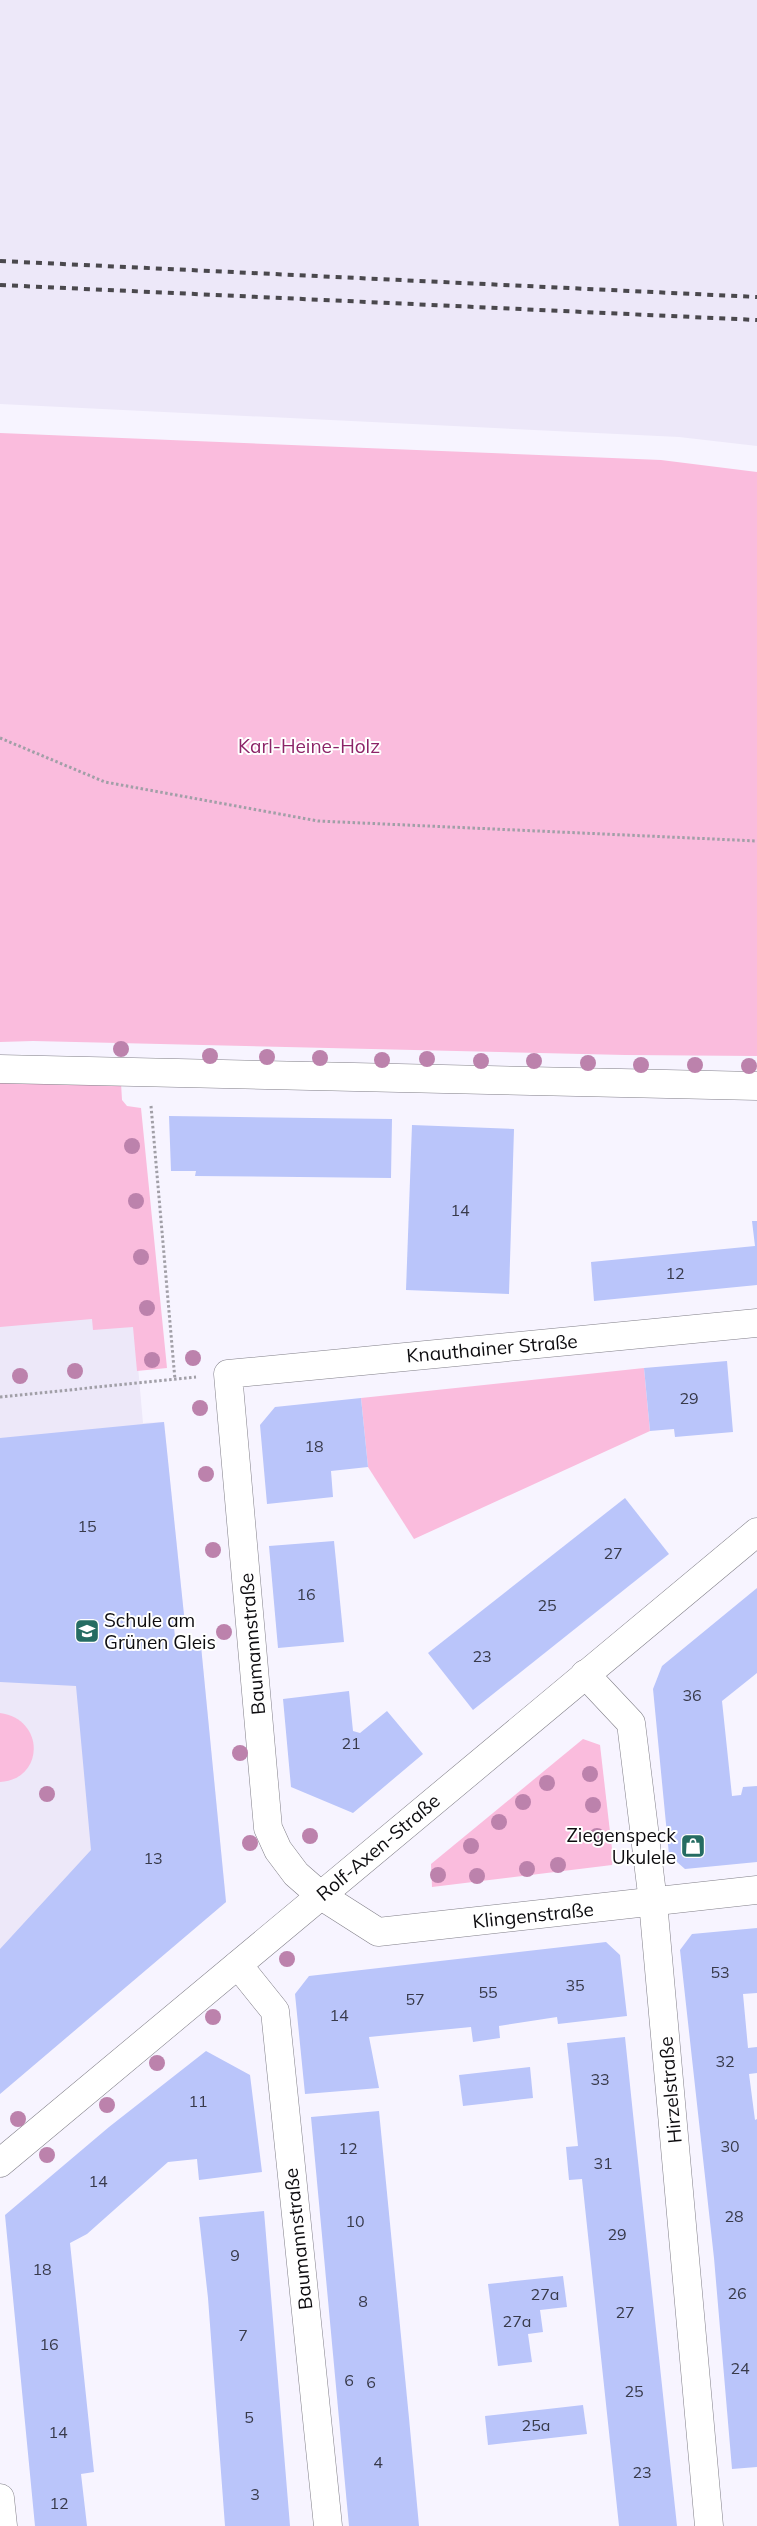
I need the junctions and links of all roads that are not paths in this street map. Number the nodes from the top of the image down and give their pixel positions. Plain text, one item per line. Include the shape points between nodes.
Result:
1 (0, 1069) edge
2 (757, 1086) edge
3 (757, 1323) edge
4 (228, 1374) joint
5 (757, 1532) edge
6 (585, 1674) junction
7 (757, 1890) edge
8 (320, 1895) junction
9 (653, 1902) junction
10 (238, 1965) junction
11 (0, 2163) edge
12 (0, 2498) edge
13 (3, 2526) edge
14 (328, 2526) edge
15 (709, 2526) edge

1 - 2 street
3 - 4 street, Knauthainer Straße
4 - 8 street, Baumannstraße via 268,1828 278,1850 296,1874
5 - 6 street, Rolf-Axen-Straße
6 - 8 street, Rolf-Axen-Straße
6 - 9 street, Hirzelstraße via 631,1723
7 - 9 street, Klingenstraße
8 - 9 street, Klingenstraße via 378,1932
8 - 10 street, Rolf-Axen-Straße
9 - 15 street, Hirzelstraße
10 - 11 street, Rolf-Axen-Straße
10 - 14 street, Baumannstraße via 275,2012
12 - 13 street

